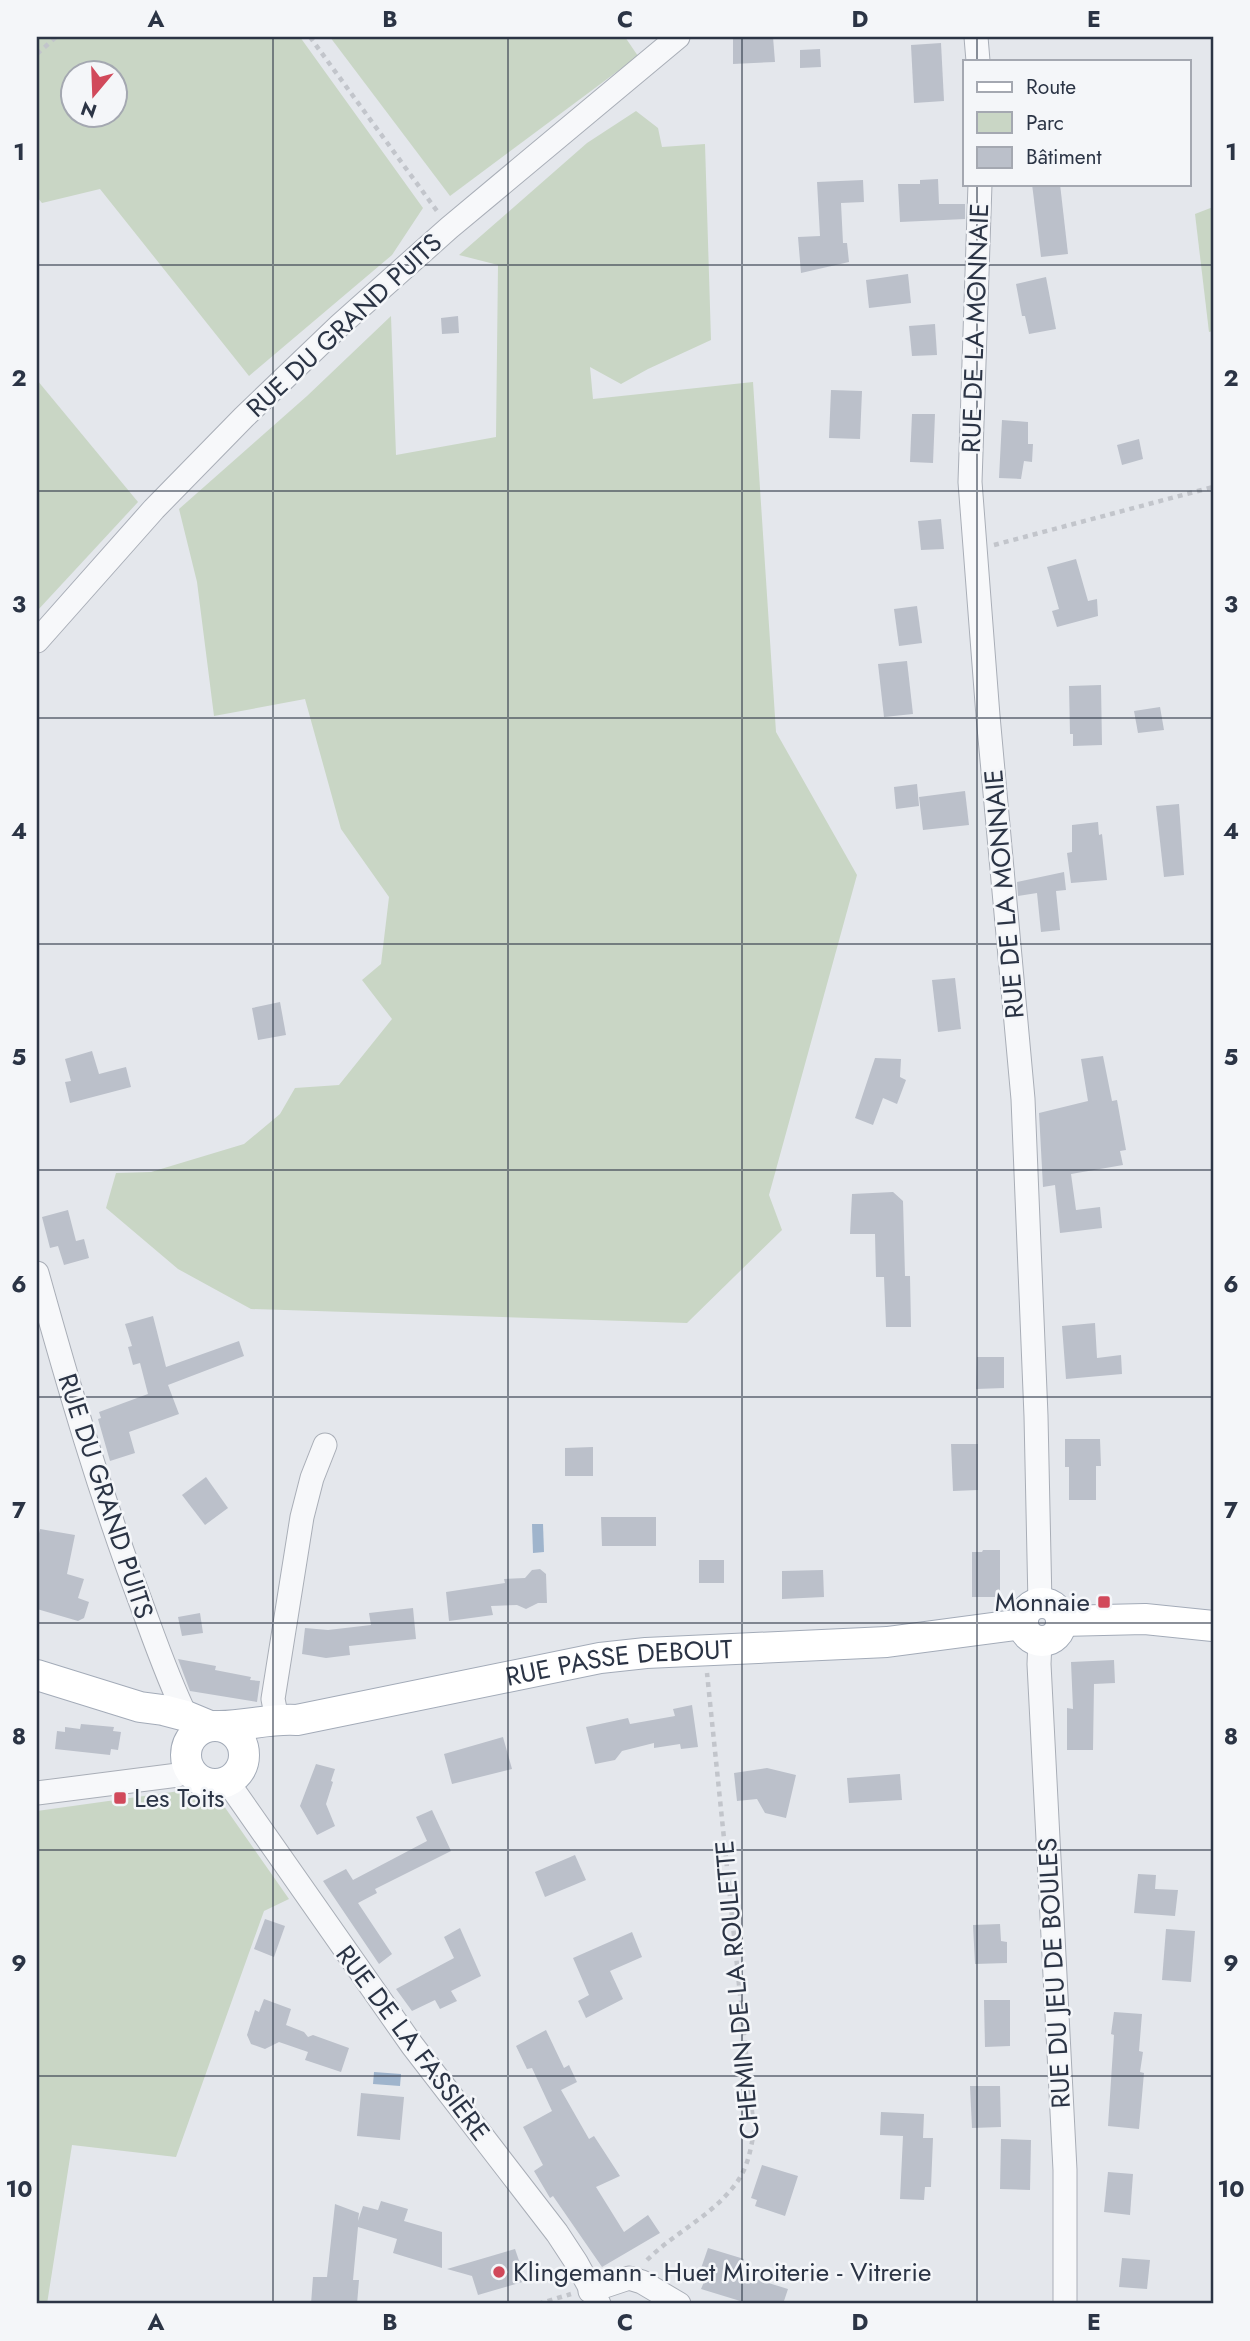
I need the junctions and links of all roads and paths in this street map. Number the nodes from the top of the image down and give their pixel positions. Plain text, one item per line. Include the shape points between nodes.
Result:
1 (56, 37) edge
2 (310, 37) edge
3 (678, 37) edge
4 (976, 37) edge
5 (37, 54) edge
6 (978, 60) edge
7 (980, 186) edge
8 (449, 228) junction
9 (1213, 487) edge
10 (974, 550) junction
11 (37, 640) edge
12 (37, 1273) edge
13 (325, 1446) dead end
14 (1041, 1623) junction
15 (1213, 1626) edge
16 (705, 1651) junction
17 (37, 1675) edge
18 (287, 1719) junction
19 (198, 1736) junction
20 (235, 1771) junction
21 (37, 1793) edge
22 (629, 2278) junction
23 (594, 2297) edge
24 (538, 2304) edge
25 (679, 2304) edge
26 (1065, 2304) edge

1 - 5 path
2 - 8 path
3 - 8 street, RUE DU GRAND PUITS
4 - 6 street
7 - 10 street, RUE DE LA MONNAIE via 970,482
8 - 11 street, RUE DU GRAND PUITS via 244,417
9 - 10 path
10 - 14 street, RUE DE LA MONNAIE via 1023,1099
12 - 19 street, RUE DU GRAND PUITS via 111,1523 158,1654
13 - 18 street via 302,1517 273,1699
14 - 15 main road, RUE PASSE DEBOUT via 1144,1619
14 - 16 main road, RUE PASSE DEBOUT via 887,1642
14 - 26 street, RUE DU JEU DE BOULES via 1048,1867 1065,2170
16 - 18 main road, RUE PASSE DEBOUT via 600,1658
16 - 22 path, CHEMIN DE LA ROULETTE via 754,2131 738,2182
17 - 19 main road via 140,1707
18 - 19 main road, RUE PASSE DEBOUT
18 - 20 main road
19 - 20 main road via 235,1735 243,1751
19 - 20 main road via 198,1779 217,1784
19 - 21 street via 178,1775
20 - 23 street, RUE DE LA FASSIÈRE via 404,2035 557,2234
22 - 23 street
22 - 25 street
23 - 24 path

